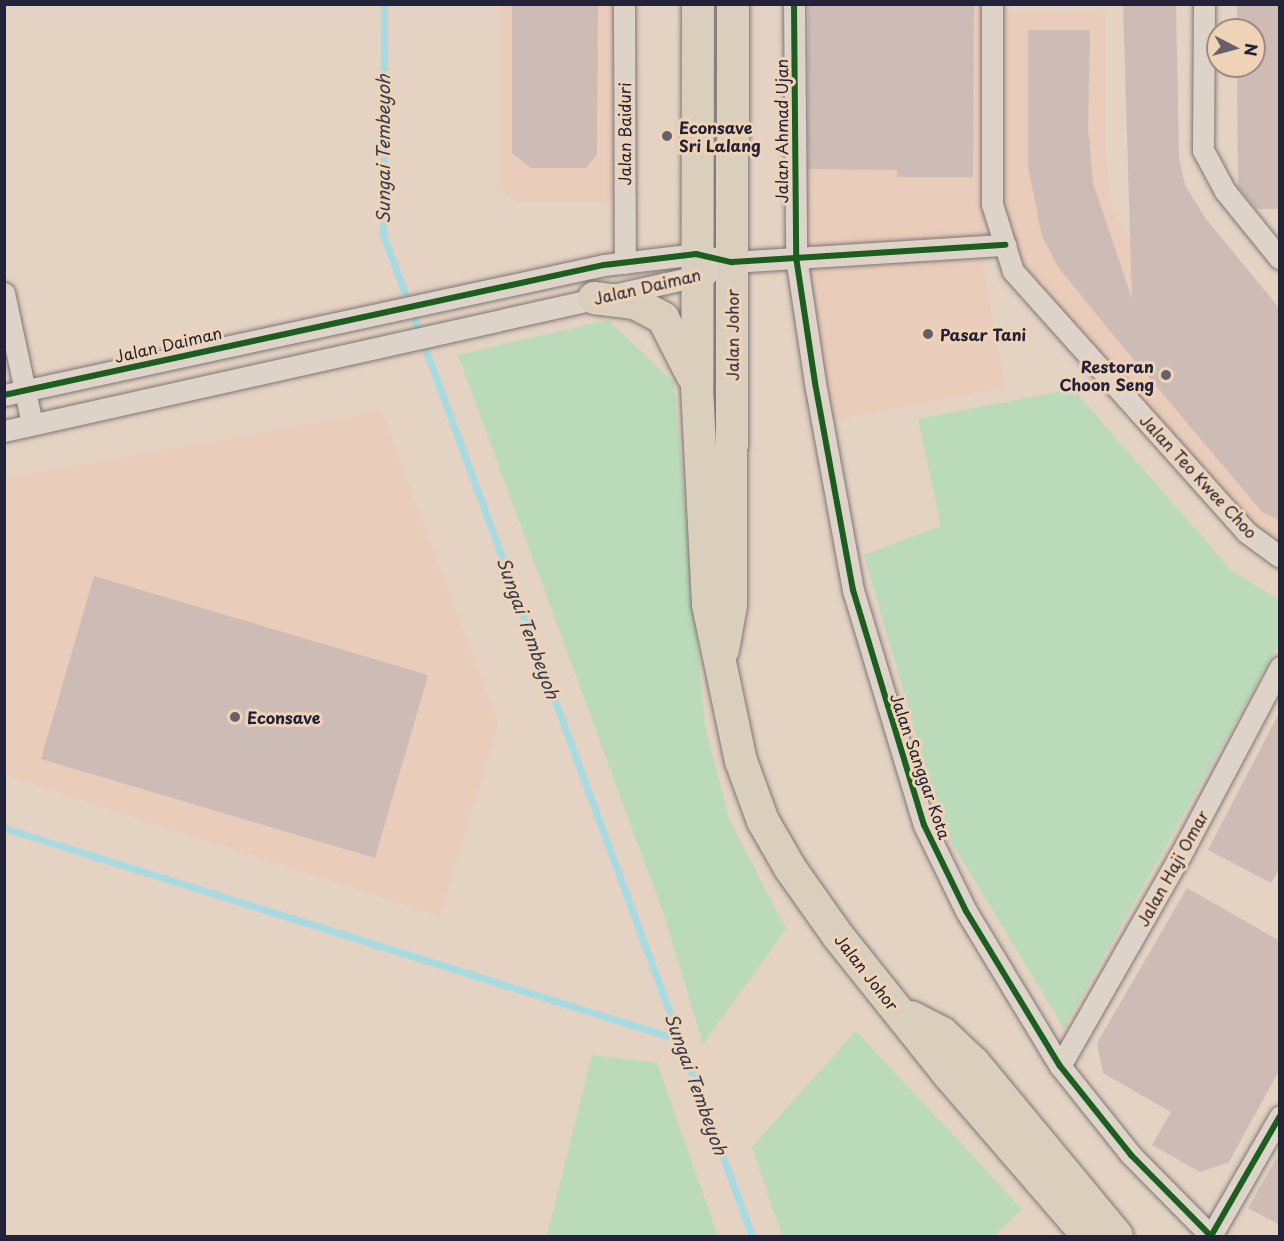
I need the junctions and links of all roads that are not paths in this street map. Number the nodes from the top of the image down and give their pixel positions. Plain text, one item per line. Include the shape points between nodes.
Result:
1 (624, 4) edge
2 (698, 4) edge
3 (733, 4) edge
4 (794, 4) edge
5 (992, 4) edge
6 (1204, 4) edge
7 (1005, 245) junction
8 (796, 257) junction
9 (1280, 260) edge
10 (732, 262) junction
11 (625, 263) junction
12 (696, 266) junction
13 (4, 293) edge
14 (594, 298) junction
15 (698, 387) junction
16 (15, 392) edge
17 (32, 424) junction
18 (4, 430) edge
19 (1280, 557) edge
20 (721, 665) junction
21 (1280, 667) edge
22 (894, 1008) junction
23 (1060, 1066) junction
24 (1280, 1116) edge
25 (1088, 1236) edge
26 (1117, 1236) edge
27 (1211, 1236) edge

1 - 11 street, Jalan Baiduri
2 - 12 highway
3 - 10 highway, Jalan Johor
4 - 8 street, Jalan Ahmad Ujan
5 - 7 street, Jalan Teo Kwee Choo via 992,204
6 - 9 street via 1203,150 1225,191
7 - 8 street, Jalan Daiman
7 - 19 street, Jalan Teo Kwee Choo via 1013,271 1246,532
8 - 10 street, Jalan Daiman
8 - 23 street, Jalan Sanggar Kota via 849,570 910,783 924,825 956,891
10 - 12 street, Jalan Daiman
10 - 20 highway, Jalan Johor via 731,605
11 - 12 street, Jalan Daiman
11 - 16 street, Jalan Daiman via 337,320
12 - 14 street, Jalan Daiman
12 - 15 highway, Jalan Johor
13 - 16 street
14 - 15 highway via 635,303 663,318
14 - 17 street, Jalan Daiman
15 - 20 highway, Jalan Johor via 708,605
16 - 17 street
17 - 18 street
20 - 22 highway, Jalan Johor via 741,761 763,820 790,868
21 - 23 street, Jalan Haji Omar via 1180,856
22 - 25 highway, Jalan Johor
22 - 26 highway via 942,1033 974,1063
23 - 27 street, Jalan Sanggar Kota via 1131,1155
24 - 27 street

